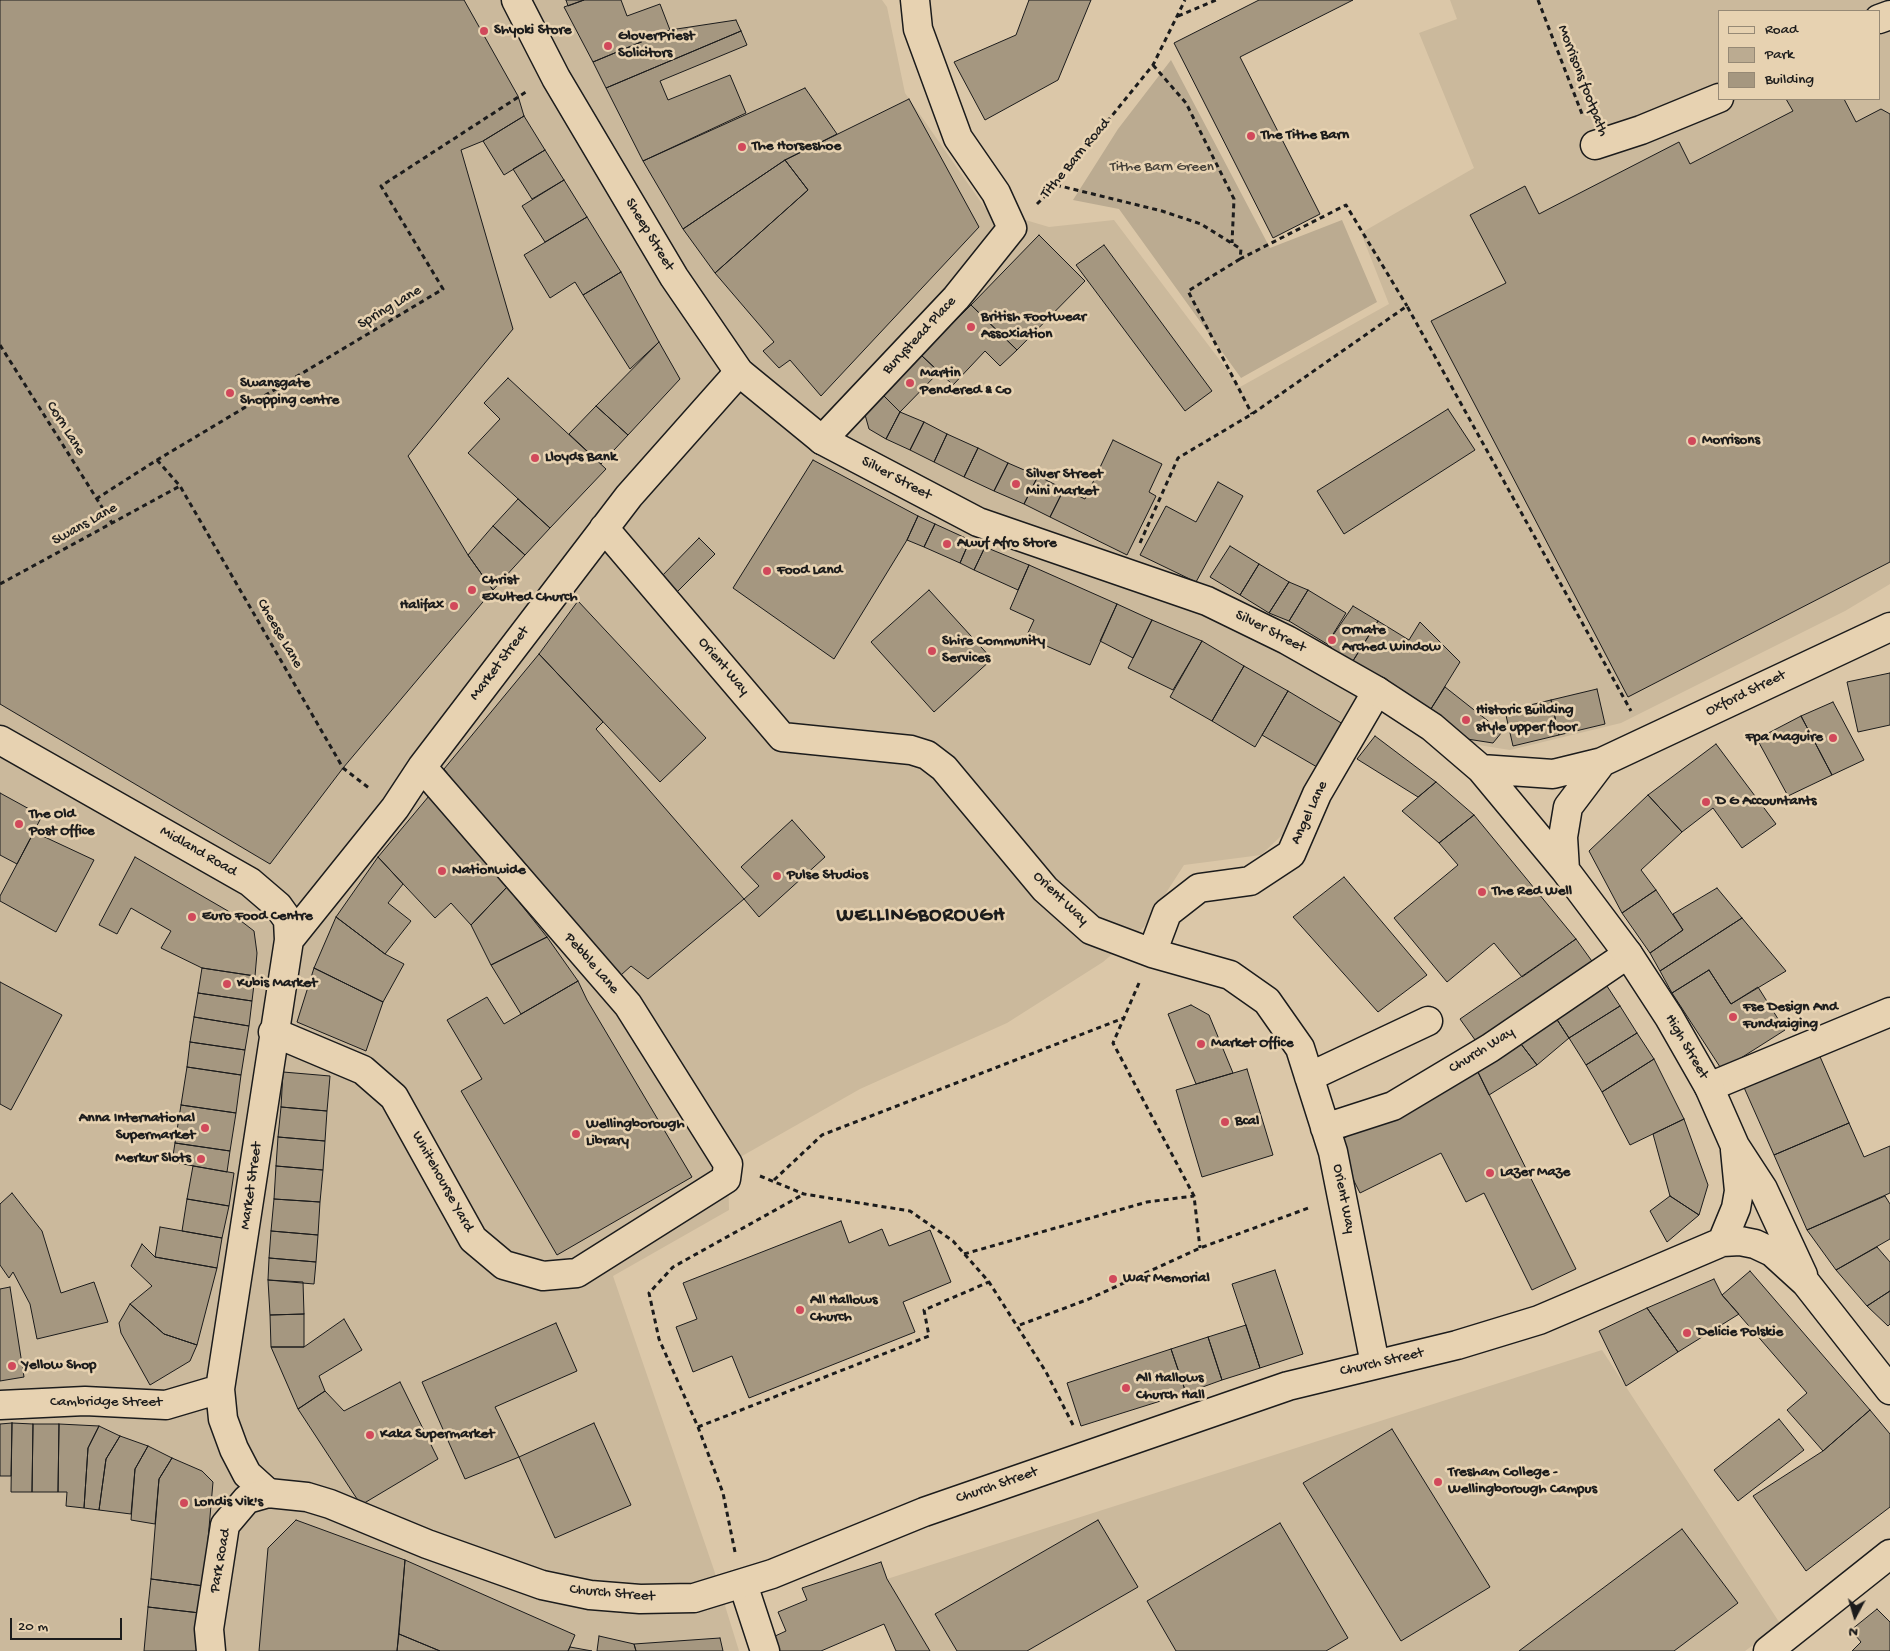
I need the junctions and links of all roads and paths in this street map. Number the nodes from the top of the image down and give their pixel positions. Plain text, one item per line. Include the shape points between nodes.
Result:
1 (516, 0) edge
2 (915, 0) edge
3 (1186, 0) edge
4 (1216, 0) edge
5 (1538, 0) edge
6 (1177, 16) junction
7 (1153, 65) junction
8 (556, 78) junction
9 (1718, 98) edge
10 (1594, 145) joint
11 (1056, 185) junction
12 (1012, 228) junction
13 (1232, 243) junction
14 (1240, 259) junction
15 (1407, 306) junction
16 (0, 345) edge
17 (740, 372) junction
18 (1252, 414) junction
19 (822, 440) junction
20 (157, 460) junction
21 (180, 486) junction
22 (96, 500) junction
23 (112, 523) junction
24 (604, 528) junction
25 (1126, 573) junction
26 (0, 584) edge
27 (1890, 627) edge
28 (1377, 691) junction
29 (1632, 714) dead end
30 (0, 740) edge
31 (1602, 762) junction
32 (422, 767) junction
33 (1481, 769) junction
34 (396, 808) junction
35 (1565, 870) junction
36 (289, 940) junction
37 (1152, 953) junction
38 (1628, 954) junction
39 (1890, 1012) edge
40 (1124, 1018) junction
41 (1428, 1021) dead end
42 (273, 1032) junction
43 (1309, 1077) junction
44 (1709, 1087) junction
45 (1325, 1128) junction
46 (1735, 1146) junction
47 (727, 1172) junction
48 (774, 1180) junction
49 (804, 1194) junction
50 (1342, 1195) junction
51 (1194, 1196) junction
52 (1722, 1242) junction
53 (1200, 1248) junction
54 (964, 1254) junction
55 (989, 1282) junction
56 (1806, 1283) junction
57 (1017, 1326) junction
58 (1375, 1364) junction
59 (220, 1389) junction
60 (1890, 1390) edge
61 (0, 1404) edge
62 (698, 1427) junction
63 (1087, 1454) junction
64 (268, 1493) junction
65 (1890, 1554) edge
66 (742, 1584) junction
67 (210, 1651) edge
68 (765, 1651) edge
69 (1768, 1651) edge

1 - 8 street, Sheep Street
2 - 12 street via 918,29 958,138 996,193
3 - 6 path, Tithe Barn Road
4 - 6 path
5 - 10 path, Morrisons footpath
6 - 7 path, Tithe Barn Road
7 - 11 path, Tithe Barn Road
7 - 13 path via 1186,103 1234,199
8 - 17 street, Sheep Street via 674,277
8 - 20 path, Spring Lane via 518,96 381,186 443,289
9 - 10 street
11 - 12 path, Tithe Barn Road
11 - 13 path via 1178,216 1201,224
12 - 19 street, Burystead Place via 956,298
13 - 14 path via 1240,249
14 - 15 path via 1346,205
14 - 18 path via 1188,291
15 - 18 path
15 - 29 path
16 - 22 path, Corn Lane
17 - 19 street, Sheep Street
17 - 24 street, Market Street
18 - 25 path via 1178,458
19 - 25 street, Silver Street via 978,522
20 - 21 path, Cheese Lane
20 - 22 path, Spring Lane
21 - 23 path, Swans Lane
21 - 34 path, Cheese Lane via 343,768
22 - 23 path, Corn Lane
23 - 26 path, Swans Lane
24 - 32 street, Market Street
24 - 37 street, Orient Way via 782,737 911,750 927,755 944,768 1052,895 1092,930
25 - 28 street, Silver Street via 1207,601 1287,640
27 - 31 street, Oxford Street
28 - 33 street, Silver Street via 1432,728
28 - 37 street, Angel Lane via 1317,794 1291,854 1250,881 1199,888 1167,912
30 - 36 street, Midland Road via 250,882 278,906 288,920
31 - 33 street, Oxford Street via 1553,774
31 - 35 street, Oxford Street via 1568,807 1563,837
32 - 34 street, Market Street
32 - 47 street, Pebble Lane via 628,1006
33 - 35 street, Silver Street
34 - 36 street, Market Street
35 - 38 street, Silver Street
36 - 42 street, Midland Road
37 - 40 path
37 - 43 street, Orient Way via 1230,976 1267,1001 1300,1048
38 - 44 street, High Street via 1670,1017
38 - 45 street, Church Way via 1490,1048 1393,1106
39 - 44 street
40 - 48 path via 822,1135
40 - 51 path via 1112,1043
41 - 43 street
42 - 47 street, Whitehourse Yard via 362,1070 394,1097 473,1239 504,1265 543,1276 577,1273
42 - 59 street, Market Street via 250,1204
43 - 45 street, Orient Way
44 - 46 street, High Street
45 - 50 street, Orient Way
46 - 52 street, High Street via 1739,1191 1736,1208
46 - 56 street, High Street via 1763,1189
47 - 48 path
48 - 49 path
49 - 54 path via 910,1211 953,1241
49 - 62 path via 673,1267 649,1293 659,1339
50 - 53 path
50 - 58 street, Orient Way
51 - 53 path
51 - 54 path via 1147,1202
52 - 56 street, High Street via 1740,1241 1764,1248
52 - 58 street, Church Street via 1538,1320 1457,1345
53 - 57 path via 1089,1299
54 - 55 path
55 - 57 path
55 - 62 path via 924,1310 929,1336
56 - 60 street, High Street
57 - 63 path via 1046,1372
58 - 63 street, Church Street via 1288,1386
59 - 61 street, Cambridge Street via 166,1404 85,1401
59 - 64 street via 223,1419 234,1449 247,1474
62 - 66 path via 722,1493
63 - 66 street, Church Street via 924,1512
64 - 66 street, Church Street via 307,1497 542,1586 590,1595 640,1599 694,1598
64 - 67 street, Park Road via 247,1499 225,1525 209,1629
65 - 69 street
66 - 68 street

